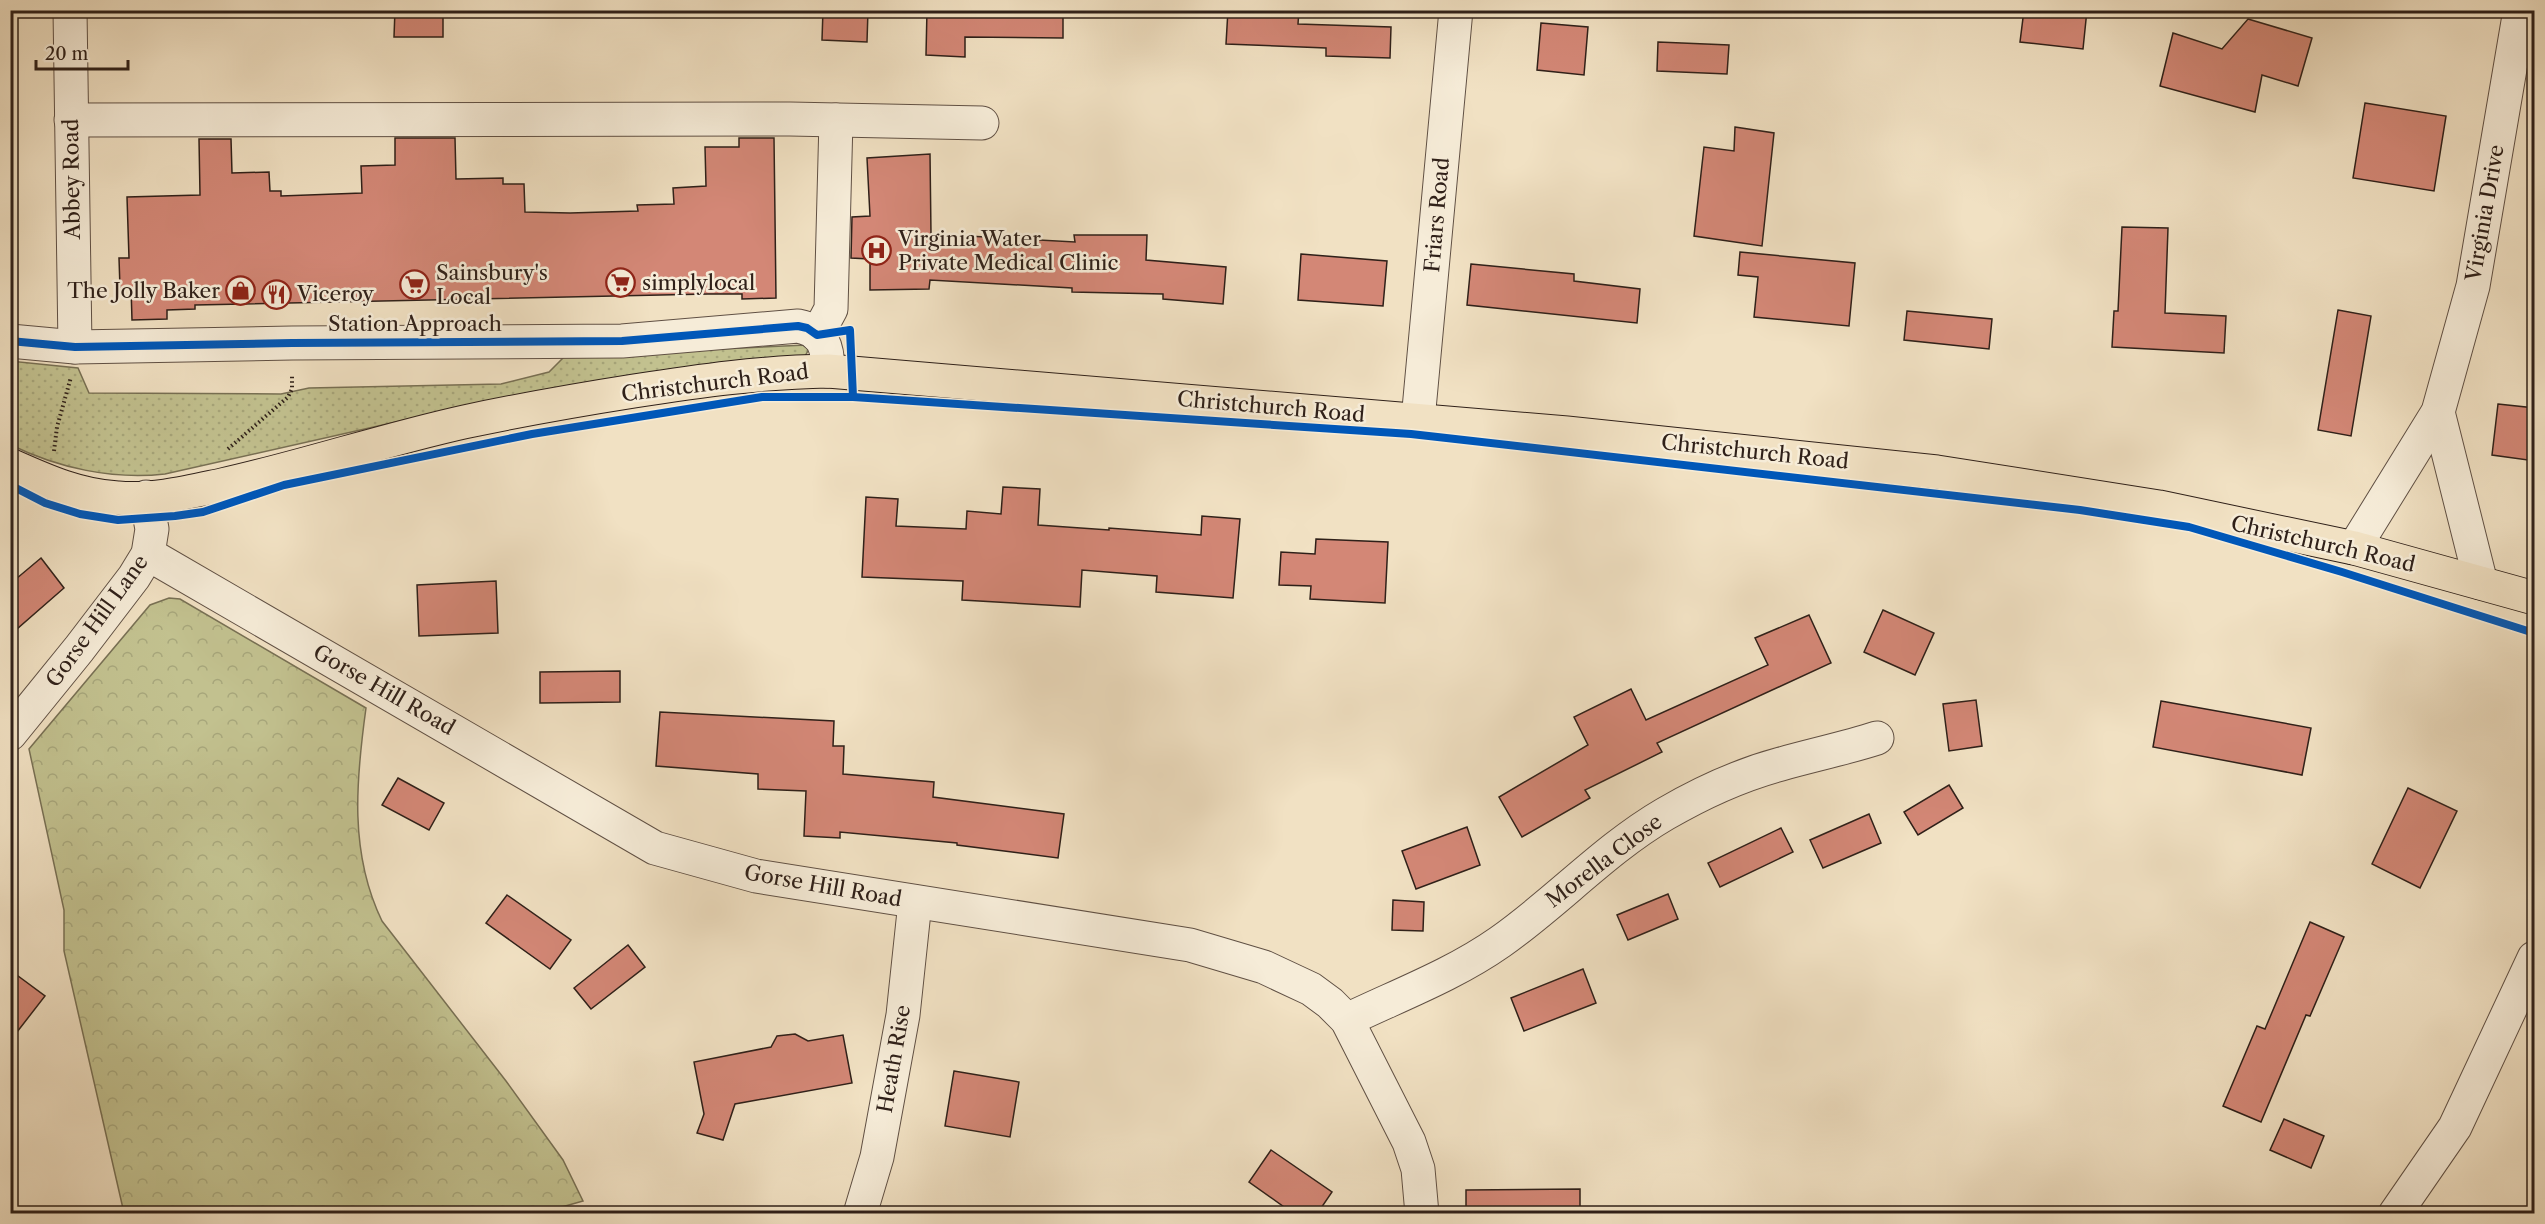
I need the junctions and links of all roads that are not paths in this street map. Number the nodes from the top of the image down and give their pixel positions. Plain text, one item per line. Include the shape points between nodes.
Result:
1 (70, 10) edge
2 (1456, 10) edge
3 (2522, 12) edge
4 (71, 120) junction
5 (836, 120) junction
6 (982, 123) dead end
7 (817, 335) junction
8 (10, 342) edge
9 (75, 347) junction
10 (828, 371) junction
11 (2438, 412) junction
12 (1418, 420) junction
13 (10, 465) edge
14 (146, 497) junction
15 (2354, 548) junction
16 (148, 554) junction
17 (2481, 583) junction
18 (2535, 598) edge
19 (10, 734) edge
20 (1877, 738) dead end
21 (915, 902) junction
22 (2535, 958) edge
23 (1347, 1020) junction
24 (860, 1214) edge
25 (1422, 1214) edge
26 (2396, 1214) edge

1 - 4 street, Abbey Road
2 - 12 street, Friars Road
3 - 11 street, Virginia Drive via 2473,286
4 - 5 street
4 - 9 street, Abbey Road
5 - 6 street
5 - 7 street via 831,309
7 - 9 street, Station Approach via 807,328 777,326 622,341
7 - 10 street via 828,347
8 - 9 street, Station Approach
10 - 12 main road, Christchurch Road
10 - 14 main road, Christchurch Road via 738,376 561,403 462,423 273,473
11 - 15 street, Virginia Drive
11 - 17 street, Virginia Drive
12 - 15 main road, Christchurch Road via 1936,472 2159,507
13 - 14 main road, Christchurch Road via 70,490 120,498
14 - 16 street, Gorse Hill Lane via 152,529
15 - 17 main road, Christchurch Road
16 - 19 street, Gorse Hill Lane via 86,640
16 - 21 street, Gorse Hill Road via 655,848 756,876
17 - 18 main road, Christchurch Road
20 - 23 street, Morella Close via 1779,764 1720,785 1664,814 1617,847 1502,941 1462,967
21 - 23 street, Gorse Hill Road via 1227,954 1311,989
21 - 24 street, Heath Rise via 903,1015 877,1157
22 - 26 street via 2455,1127
23 - 25 street, Gorse Hill Road via 1409,1142 1418,1169

